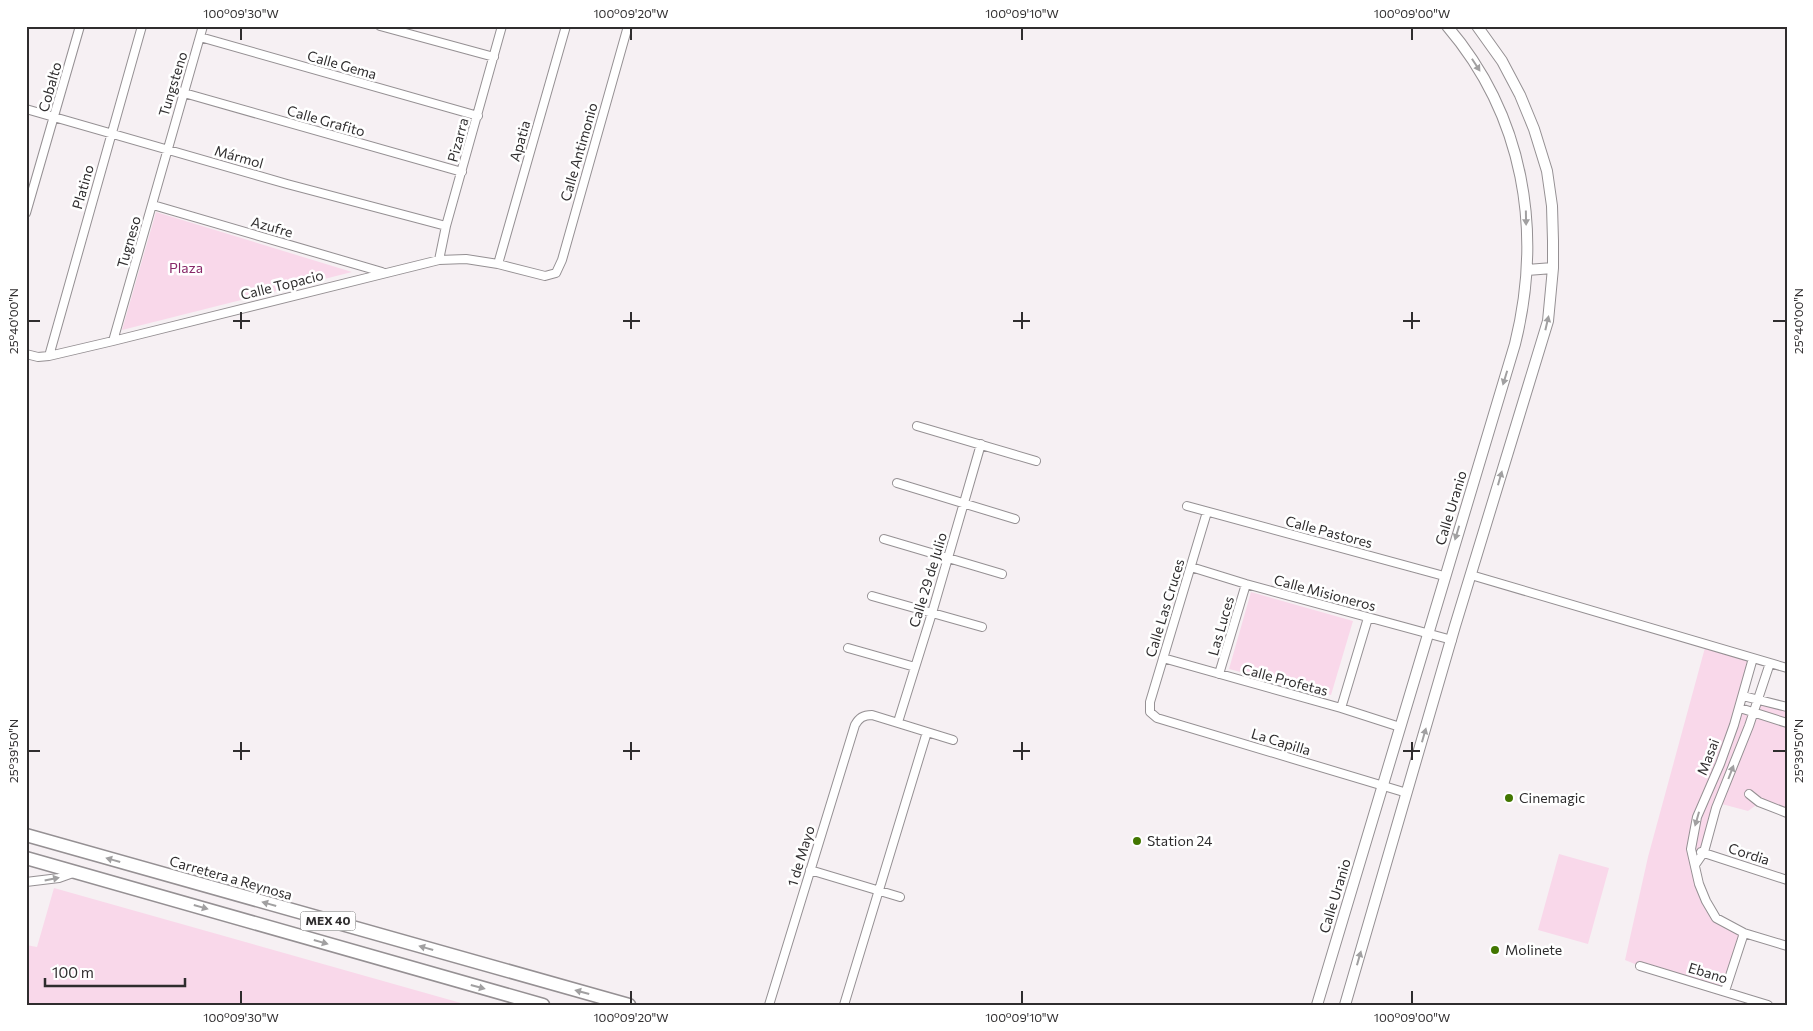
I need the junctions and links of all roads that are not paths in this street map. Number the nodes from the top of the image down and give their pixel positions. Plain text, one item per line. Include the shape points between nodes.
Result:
1 (80, 26) edge
2 (142, 26) edge
3 (203, 26) edge
4 (380, 26) edge
5 (502, 26) edge
6 (566, 26) edge
7 (628, 26) edge
8 (1447, 26) edge
9 (1477, 26) edge
10 (200, 37) junction
11 (494, 57) junction
12 (184, 93) junction
13 (26, 109) edge
14 (478, 116) junction
15 (55, 117) junction
16 (111, 134) junction
17 (167, 149) junction
18 (462, 172) junction
19 (153, 206) junction
20 (26, 213) edge
21 (446, 226) junction
22 (439, 260) junction
23 (498, 264) junction
24 (1553, 268) junction
25 (1527, 270) junction
26 (384, 273) junction
27 (544, 276) joint
28 (113, 341) junction
29 (26, 354) edge
30 (49, 356) junction
31 (917, 426) dead end
32 (981, 444) junction
33 (1036, 460) dead end
34 (897, 482) dead end
35 (964, 503) junction
36 (1187, 506) dead end
37 (1207, 512) junction
38 (1015, 519) dead end
39 (884, 539) dead end
40 (948, 558) junction
41 (1191, 567) junction
42 (1002, 574) dead end
43 (1471, 575) junction
44 (1444, 576) junction
45 (1246, 584) junction
46 (872, 596) dead end
47 (932, 613) junction
48 (1368, 618) junction
49 (982, 627) dead end
50 (1428, 633) junction
51 (1452, 640) junction
52 (848, 648) dead end
53 (1163, 658) junction
54 (1753, 658) junction
55 (1770, 663) junction
56 (915, 667) junction
57 (1787, 668) edge
58 (1220, 674) junction
59 (1743, 696) junction
60 (1757, 699) junction
61 (1787, 707) edge
62 (1341, 708) junction
63 (1740, 708) junction
64 (1150, 712) joint
65 (1754, 712) junction
66 (898, 722) junction
67 (1787, 723) edge
68 (1400, 727) junction
69 (927, 732) junction
70 (953, 740) dead end
71 (1382, 786) junction
72 (1407, 794) junction
73 (1749, 794) dead end
74 (1705, 799) junction
75 (1718, 803) junction
76 (1787, 813) edge
77 (26, 835) edge
78 (1691, 849) junction
79 (1704, 852) junction
80 (26, 858) edge
81 (1695, 865) junction
82 (810, 870) junction
83 (78, 872) junction
84 (1787, 880) edge
85 (26, 882) edge
86 (879, 891) junction
87 (900, 897) dead end
88 (248, 898) junction
89 (241, 919) junction
90 (1744, 933) junction
91 (1787, 946) edge
92 (1640, 966) dead end
93 (1725, 991) junction
94 (543, 1005) edge
95 (630, 1005) edge
96 (770, 1005) edge
97 (844, 1005) edge
98 (1317, 1005) edge
99 (1345, 1005) edge
100 (1768, 1005) edge

1 - 15 street, Cobalto
2 - 16 street, Platino
3 - 10 street, Tungsteno
4 - 11 street
5 - 11 street, Pizarra
6 - 23 street, Apatia
7 - 27 street, Calle Antimonio via 562,260 556,273
8 -> 25 street, Calle Uranio via 1497,101 1509,133 1521,174 1526,210
9 - 24 street via 1502,61 1520,95 1538,142 1547,171 1552,206
10 - 12 street, Tungsteno
10 - 14 street, Calle Gema
11 - 14 street, Pizarra
12 - 17 street, Tungsteno
12 - 18 street, Calle Grafito
13 - 15 street, Mármol
14 - 18 street, Pizarra
15 - 16 street, Mármol
15 - 20 street, Cobalto
16 - 17 street, Mármol
16 - 30 street, Platino
17 - 19 street, Tugneso
17 - 21 street, Mármol
18 - 21 street, Pizarra
19 - 26 street, Azufre
19 - 28 street, Tugneso
21 - 22 street, Pizarra
22 - 23 street, Calle Topacio via 466,259
22 - 26 street, Calle Topacio
23 - 27 street, Calle Topacio
24 - 25 street
43 -> 24 street via 1548,321
25 -> 44 street, Calle Uranio via 1522,314 1514,344
26 - 28 street, Calle Topacio
28 - 30 street, Calle Topacio
29 - 30 street, Calle Topacio
31 - 32 street
32 - 33 street
32 - 35 street, Calle 29 de Julio
34 - 35 street
35 - 38 street
35 - 40 street, Calle 29 de Julio
36 - 37 street, Calle Pastores
37 - 41 street, Calle Las Cruces
37 - 44 street, Calle Pastores
39 - 40 street
40 - 42 street
40 - 47 street, Calle 29 de Julio
41 - 45 street, Calle Misioneros
41 - 53 street, Calle Las Cruces
43 - 51 street
43 - 54 street
44 - 50 street, Calle Uranio
45 - 48 street, Calle Misioneros
45 - 58 street, Las Luces
46 - 47 street
47 - 49 street
47 - 56 street, Calle 29 de Julio
48 - 50 street, Calle Misioneros
48 - 62 street
50 - 51 street, Calle Misioneros
50 - 68 street, Calle Uranio
72 -> 51 street
52 - 56 street
53 - 58 street, Calle Profetas
53 - 64 street, Calle Las Cruces
54 - 55 street
54 - 59 street, Masai
55 - 57 street
55 - 60 street, Masai
56 - 66 street, Calle 29 de Julio
58 - 62 street, Calle Profetas
59 - 60 street
59 - 63 street, Masai
60 - 61 street
60 - 65 street, Masai
62 - 68 street, Calle Profetas
63 - 65 street
63 - 74 street, Masai
64 - 71 street, La Capilla via 1157,718
65 - 67 street
75 -> 65 street, Masai
66 - 69 street
66 - 82 street, 1 de Mayo via 872,715 861,717 855,725
68 - 71 street, Calle Uranio
69 - 70 street
69 - 86 street
71 - 72 street, La Capilla
71 - 98 street, Calle Uranio
99 -> 72 street
73 - 76 street via 1759,802
74 - 75 street
74 -> 78 street, Masai via 1697,817
75 - 79 street, Masai
88 -> 77 main road, Carretera a Reynosa / MEX 40
78 - 79 street, Cordia
78 - 81 street, Masai
79 - 81 street, Masai
79 - 84 street, Cordia
80 - 83 main road, MEX 40
81 - 90 street, Masai via 1699,884 1716,918
82 - 86 street
82 - 96 street, 1 de Mayo
85 -> 83 street
83 -> 89 main road, MEX 40
86 - 87 street
86 - 97 street
88 - 89 main road
95 -> 88 main road, Carretera a Reynosa / MEX 40
89 -> 94 main road, MEX 40
90 - 91 street, Masai
90 - 93 street
92 - 93 street, Ebano
93 - 100 street, Ebano

